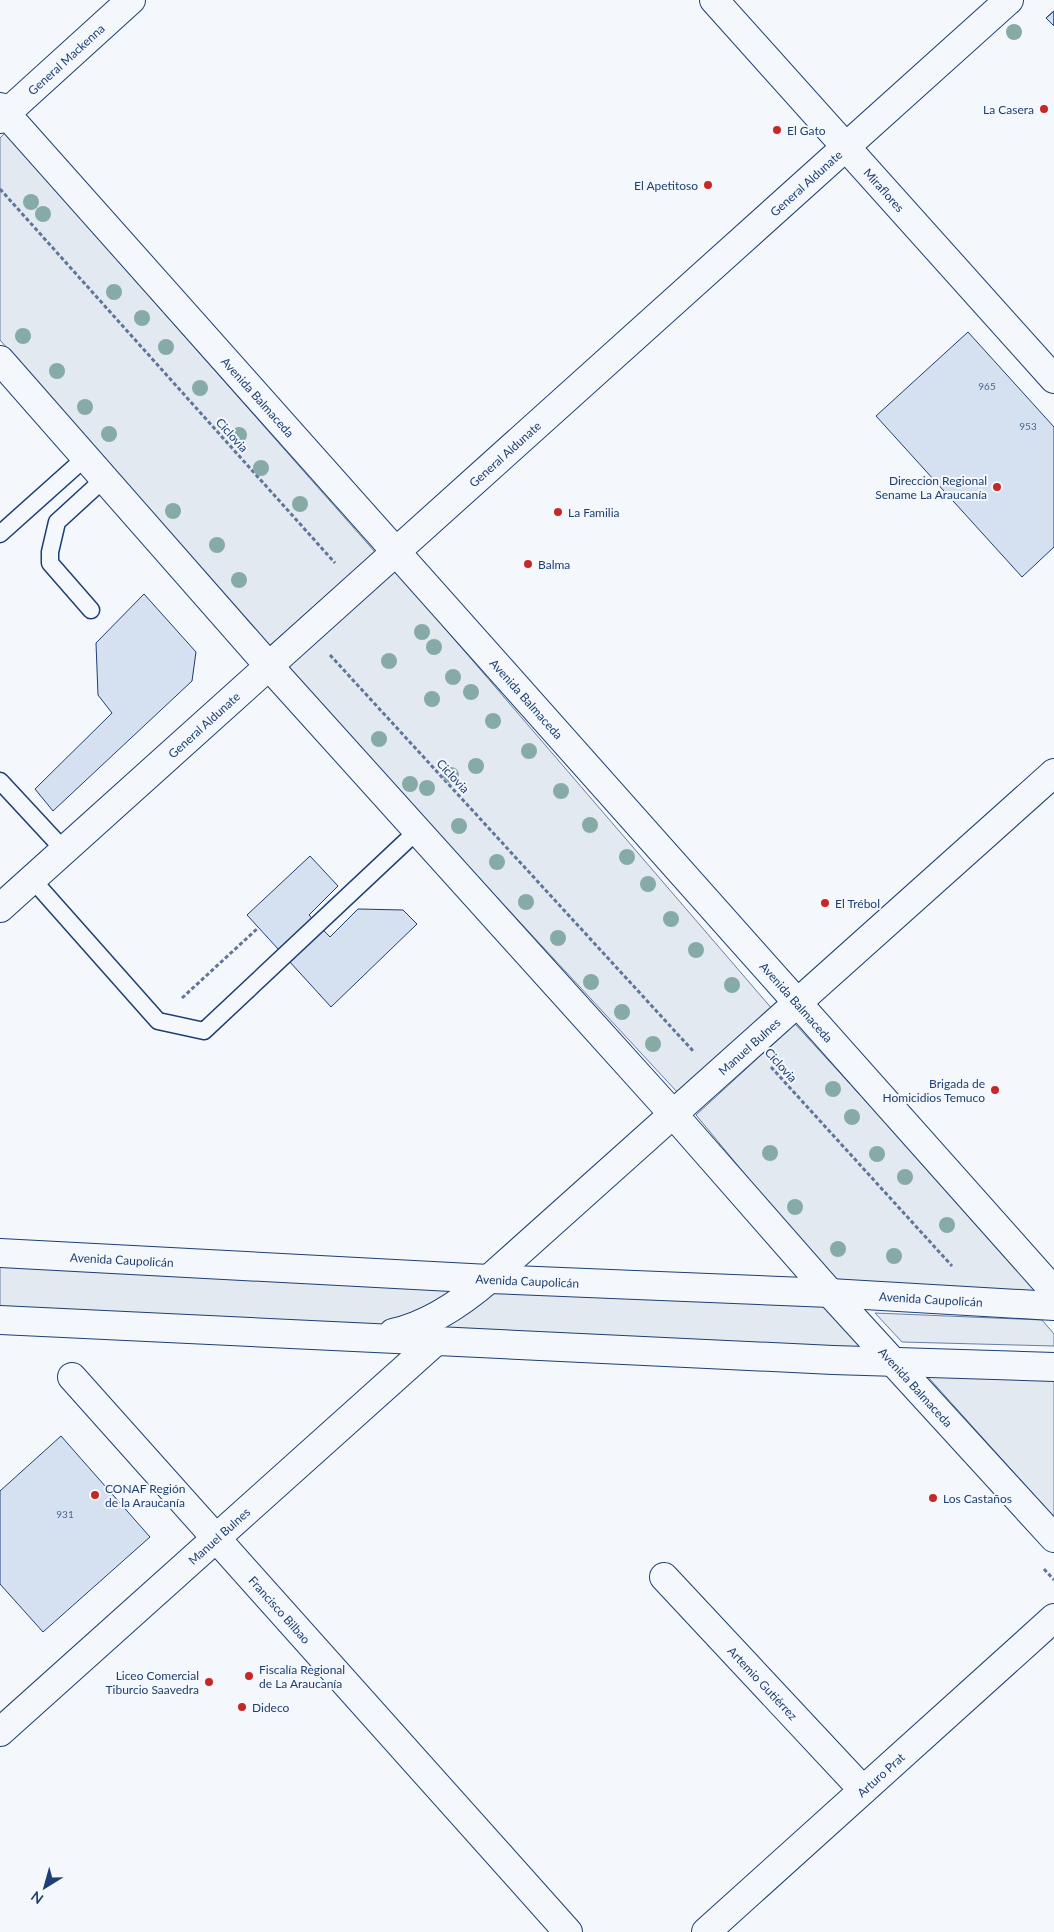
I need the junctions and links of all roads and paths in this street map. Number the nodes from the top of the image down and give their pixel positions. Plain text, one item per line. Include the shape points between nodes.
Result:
1 (131, 0) edge
2 (714, 0) edge
3 (1009, 0) edge
4 (2, 114) edge
5 (845, 146) junction
6 (0, 189) edge
7 (0, 360) edge
8 (1054, 379) edge
9 (86, 457) junction
10 (105, 478) junction
11 (0, 534) edge
12 (395, 552) junction
13 (356, 586) junction
14 (91, 610) dead end
15 (325, 650) dead end
16 (268, 665) junction
17 (1054, 773) edge
18 (0, 781) edge
19 (418, 831) junction
20 (64, 850) junction
21 (32, 879) junction
22 (0, 908) edge
23 (258, 928) dead end
24 (797, 1003) junction
25 (158, 1020) junction
26 (751, 1044) junction
27 (695, 1052) dead end
28 (673, 1114) junction
29 (0, 1253) edge
30 (960, 1268) dead end
31 (489, 1279) junction
32 (1054, 1291) edge
33 (830, 1293) junction
34 (1054, 1306) edge
35 (0, 1320) edge
36 (372, 1337) junction
37 (437, 1340) junction
38 (893, 1363) junction
39 (1054, 1367) edge
40 (72, 1378) dead end
41 (1054, 1538) edge
42 (214, 1539) junction
43 (664, 1577) dead end
44 (1054, 1618) edge
45 (0, 1732) edge
46 (863, 1790) junction
47 (568, 1932) edge
48 (706, 1932) edge

1 - 4 main road, General Mackenna
2 - 5 main road, Miraflores
3 - 5 main road, General Aldunate
4 - 12 main road, Avenida Balmaceda
5 - 8 main road, Miraflores
5 - 12 main road, General Aldunate
6 - 13 path, Ciclovia
7 - 9 main road, Avenida Balmaceda
9 - 10 main road, Avenida Balmaceda
9 - 11 lane
10 - 14 lane via 57,522 50,552 50,563
10 - 16 main road, Avenida Balmaceda
12 - 13 main road, General Aldunate
12 - 24 main road, Avenida Balmaceda
13 - 16 main road, General Aldunate
15 - 27 path, Ciclovia
16 - 19 main road, Avenida Balmaceda
16 - 20 main road, General Aldunate
17 - 24 main road, Manuel Bulnes
18 - 20 lane
19 - 25 lane via 204,1031
19 - 28 main road, Avenida Balmaceda
20 - 21 main road, General Aldunate
21 - 22 main road, General Aldunate
21 - 25 lane
23 - 25 path
24 - 26 main road, Manuel Bulnes
24 - 32 main road, Avenida Balmaceda
26 - 28 main road, Manuel Bulnes
26 - 30 path, Ciclovia via 951,1266
28 - 31 main road, Manuel Bulnes
28 - 33 main road, Avenida Balmaceda
29 - 31 main road, Avenida Caupolicán
31 - 33 main road, Avenida Caupolicán
31 - 36 main road, Manuel Bulnes via 437,1316 397,1332
33 - 34 main road, Avenida Caupolicán
33 - 38 main road, Avenida Balmaceda
35 - 36 main road
36 - 37 main road
37 - 38 main road
37 - 42 main road, Manuel Bulnes
38 - 39 main road
38 - 41 main road, Avenida Balmaceda
40 - 42 main road, Francisco Bilbao
42 - 45 main road, Manuel Bulnes
42 - 47 main road, Francisco Bilbao
43 - 46 main road, Artemio Gutiérrez
44 - 46 main road, Arturo Prat
46 - 48 main road, Arturo Prat

